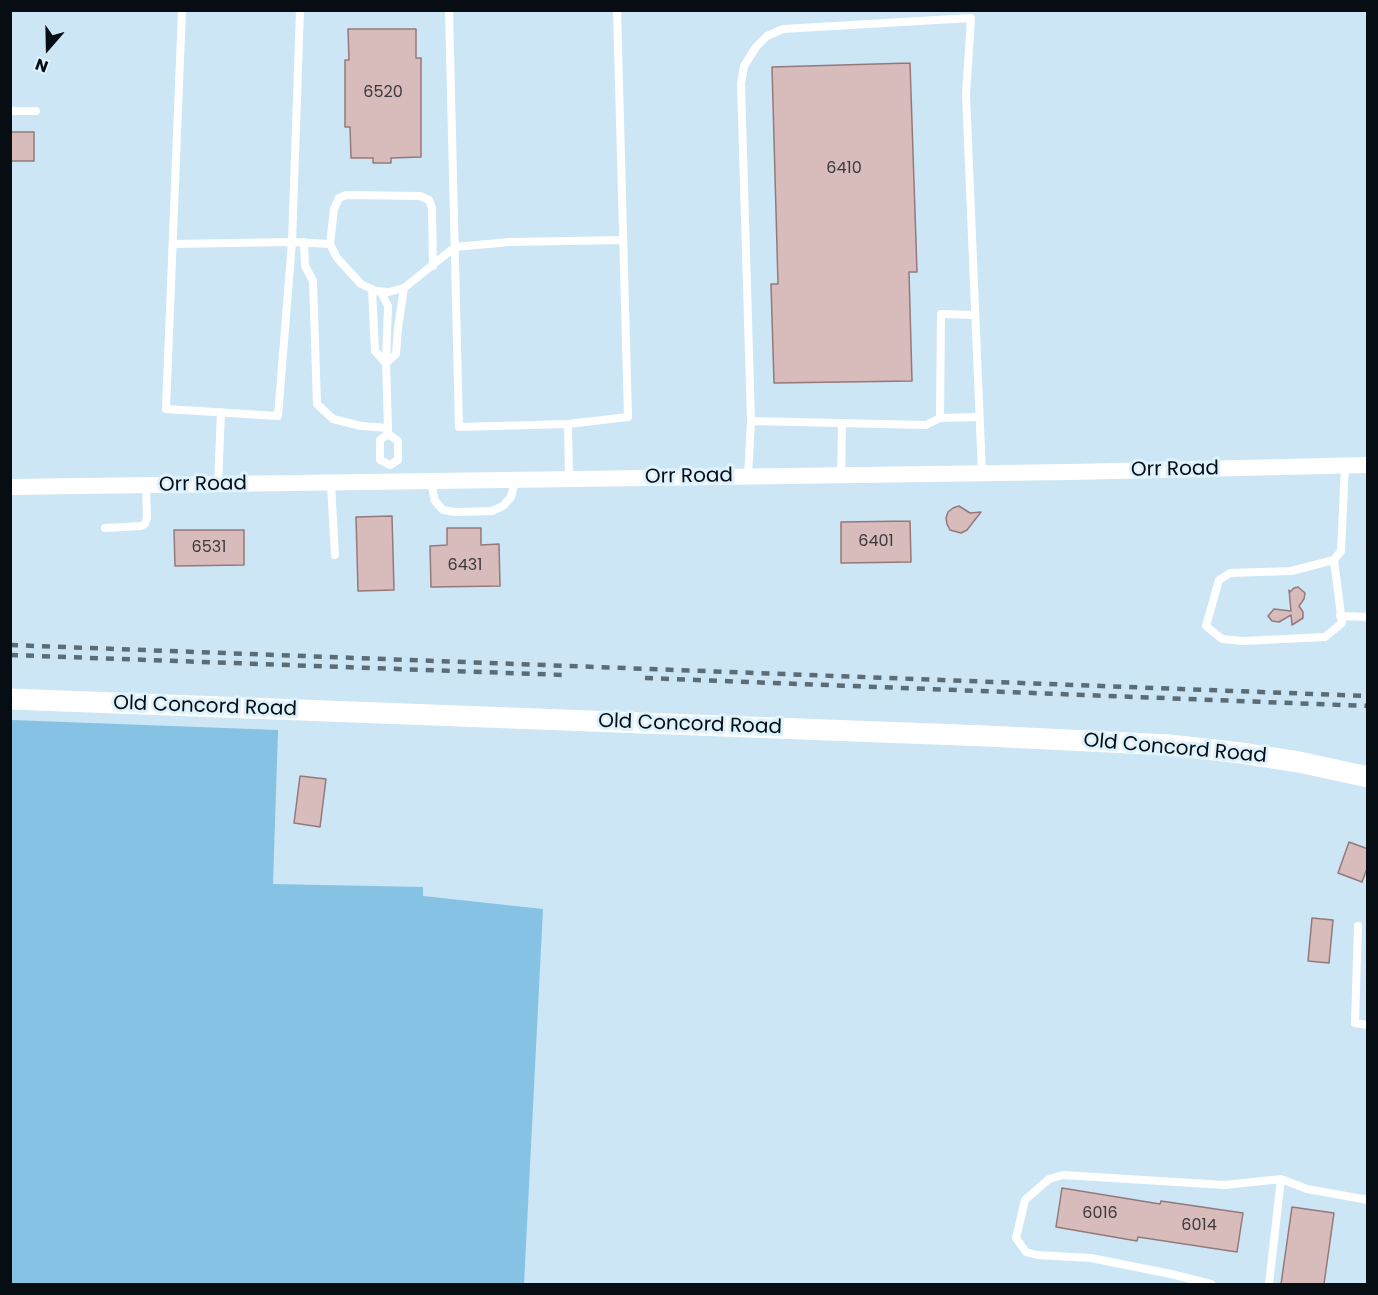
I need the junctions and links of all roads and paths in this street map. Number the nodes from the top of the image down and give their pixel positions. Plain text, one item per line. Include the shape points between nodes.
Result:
1 (182, 10) edge
2 (300, 10) edge
3 (448, 10) edge
4 (617, 10) edge
5 (10, 111) edge
6 (36, 111) dead end
7 (623, 240) junction
8 (292, 242) junction
9 (304, 242) junction
10 (172, 244) junction
11 (330, 244) junction
12 (454, 247) junction
13 (433, 266) junction
14 (404, 288) junction
15 (372, 289) junction
16 (381, 292) junction
17 (975, 315) junction
18 (386, 363) junction
19 (221, 412) junction
20 (980, 417) junction
21 (940, 418) junction
22 (751, 421) junction
23 (842, 423) junction
24 (568, 424) junction
25 (388, 431) junction
26 (390, 465) junction
27 (1368, 465) edge
28 (1345, 466) junction
29 (982, 473) junction
30 (841, 475) junction
31 (748, 476) junction
32 (569, 478) junction
33 (515, 479) junction
34 (431, 482) junction
35 (390, 483) junction
36 (332, 484) junction
37 (218, 485) junction
38 (146, 486) junction
39 (10, 488) edge
40 (105, 528) dead end
41 (335, 555) dead end
42 (1334, 560) junction
43 (1340, 616) junction
44 (1368, 617) edge
45 (10, 699) edge
46 (1368, 777) edge
47 (1358, 926) dead end
48 (1368, 1025) edge
49 (1281, 1179) junction
50 (1368, 1200) edge
51 (1211, 1284) edge
52 (1269, 1284) edge

1 - 10 lane
2 - 8 lane
3 - 12 lane
4 - 7 lane
5 - 6 lane
7 - 12 lane
7 - 24 lane via 627,417
8 - 9 lane
8 - 10 lane
8 - 19 lane via 278,416
9 - 11 lane
9 - 25 lane via 304,266 313,281 317,404 333,419
10 - 19 lane via 166,409
11 - 13 lane via 339,198 420,196 429,200 432,208
11 - 15 lane via 337,258 361,284
12 - 13 lane
12 - 24 lane via 459,427
13 - 14 lane
14 - 16 lane
14 - 18 lane via 396,354
15 - 16 lane
15 - 18 lane via 375,351
16 - 18 lane via 388,306
17 - 20 lane
17 - 21 lane via 941,314
17 - 22 lane via 966,95 971,18 783,29 767,36 744,66 741,84
18 - 25 lane
19 - 37 lane
20 - 21 lane
20 - 29 lane
21 - 23 lane via 926,425
22 - 23 lane
22 - 31 lane
23 - 30 lane
24 - 32 lane
25 - 26 lane via 398,441 398,460
25 - 26 lane via 380,440 380,460
26 - 35 lane
27 - 28 street, Orr Road
28 - 29 street, Orr Road
28 - 42 lane via 1341,551
29 - 30 street, Orr Road
30 - 31 street, Orr Road
31 - 32 street, Orr Road
32 - 33 street, Orr Road
33 - 34 street, Orr Road
33 - 34 lane via 511,497 492,511 443,510 435,501
34 - 35 street, Orr Road
35 - 36 street, Orr Road
36 - 37 street, Orr Road
36 - 41 lane
37 - 38 street, Orr Road
38 - 39 street, Orr Road
38 - 40 lane via 145,524
42 - 43 lane
42 - 43 lane via 1291,571 1230,573 1219,580 1206,626 1222,639 1243,641 1325,637 1342,623
43 - 44 lane
45 - 46 street, Old Concord Road via 1170,745 1264,756
47 - 48 lane via 1355,1023
49 - 50 lane via 1307,1189
49 - 51 lane via 1225,1185 1062,1175 1049,1179 1025,1200 1017,1238 1026,1252 1091,1258
49 - 52 lane

